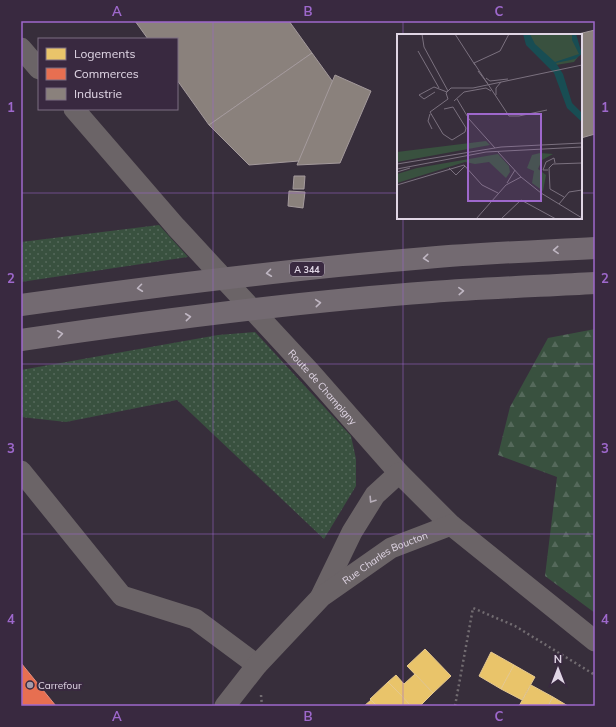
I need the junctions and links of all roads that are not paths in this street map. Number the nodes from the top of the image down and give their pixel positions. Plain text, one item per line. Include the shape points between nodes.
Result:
1 (21, 48) edge
2 (38, 68) edge
3 (75, 110) edge
4 (595, 248) edge
5 (595, 283) edge
6 (21, 305) edge
7 (21, 340) edge
8 (21, 471) edge
9 (399, 473) junction
10 (451, 525) junction
11 (321, 597) junction
12 (595, 641) edge
13 (257, 665) junction
14 (225, 706) edge

1 - 2 street
3 - 9 street, Route de Champigny via 176,227
4 -> 6 highway, A 344 via 427,258 284,271
7 -> 5 highway via 151,321 296,305 432,292
8 - 13 street via 122,596 195,619
9 - 10 street, Route de Champigny
9 -> 11 street, Rue Charles Boucton via 374,495 352,532
10 - 11 street, Rue Charles Boucton via 391,548
10 - 12 street, Route de Champigny
11 - 13 street, Rue Charles Boucton
13 - 14 street, Rue Charles Boucton

